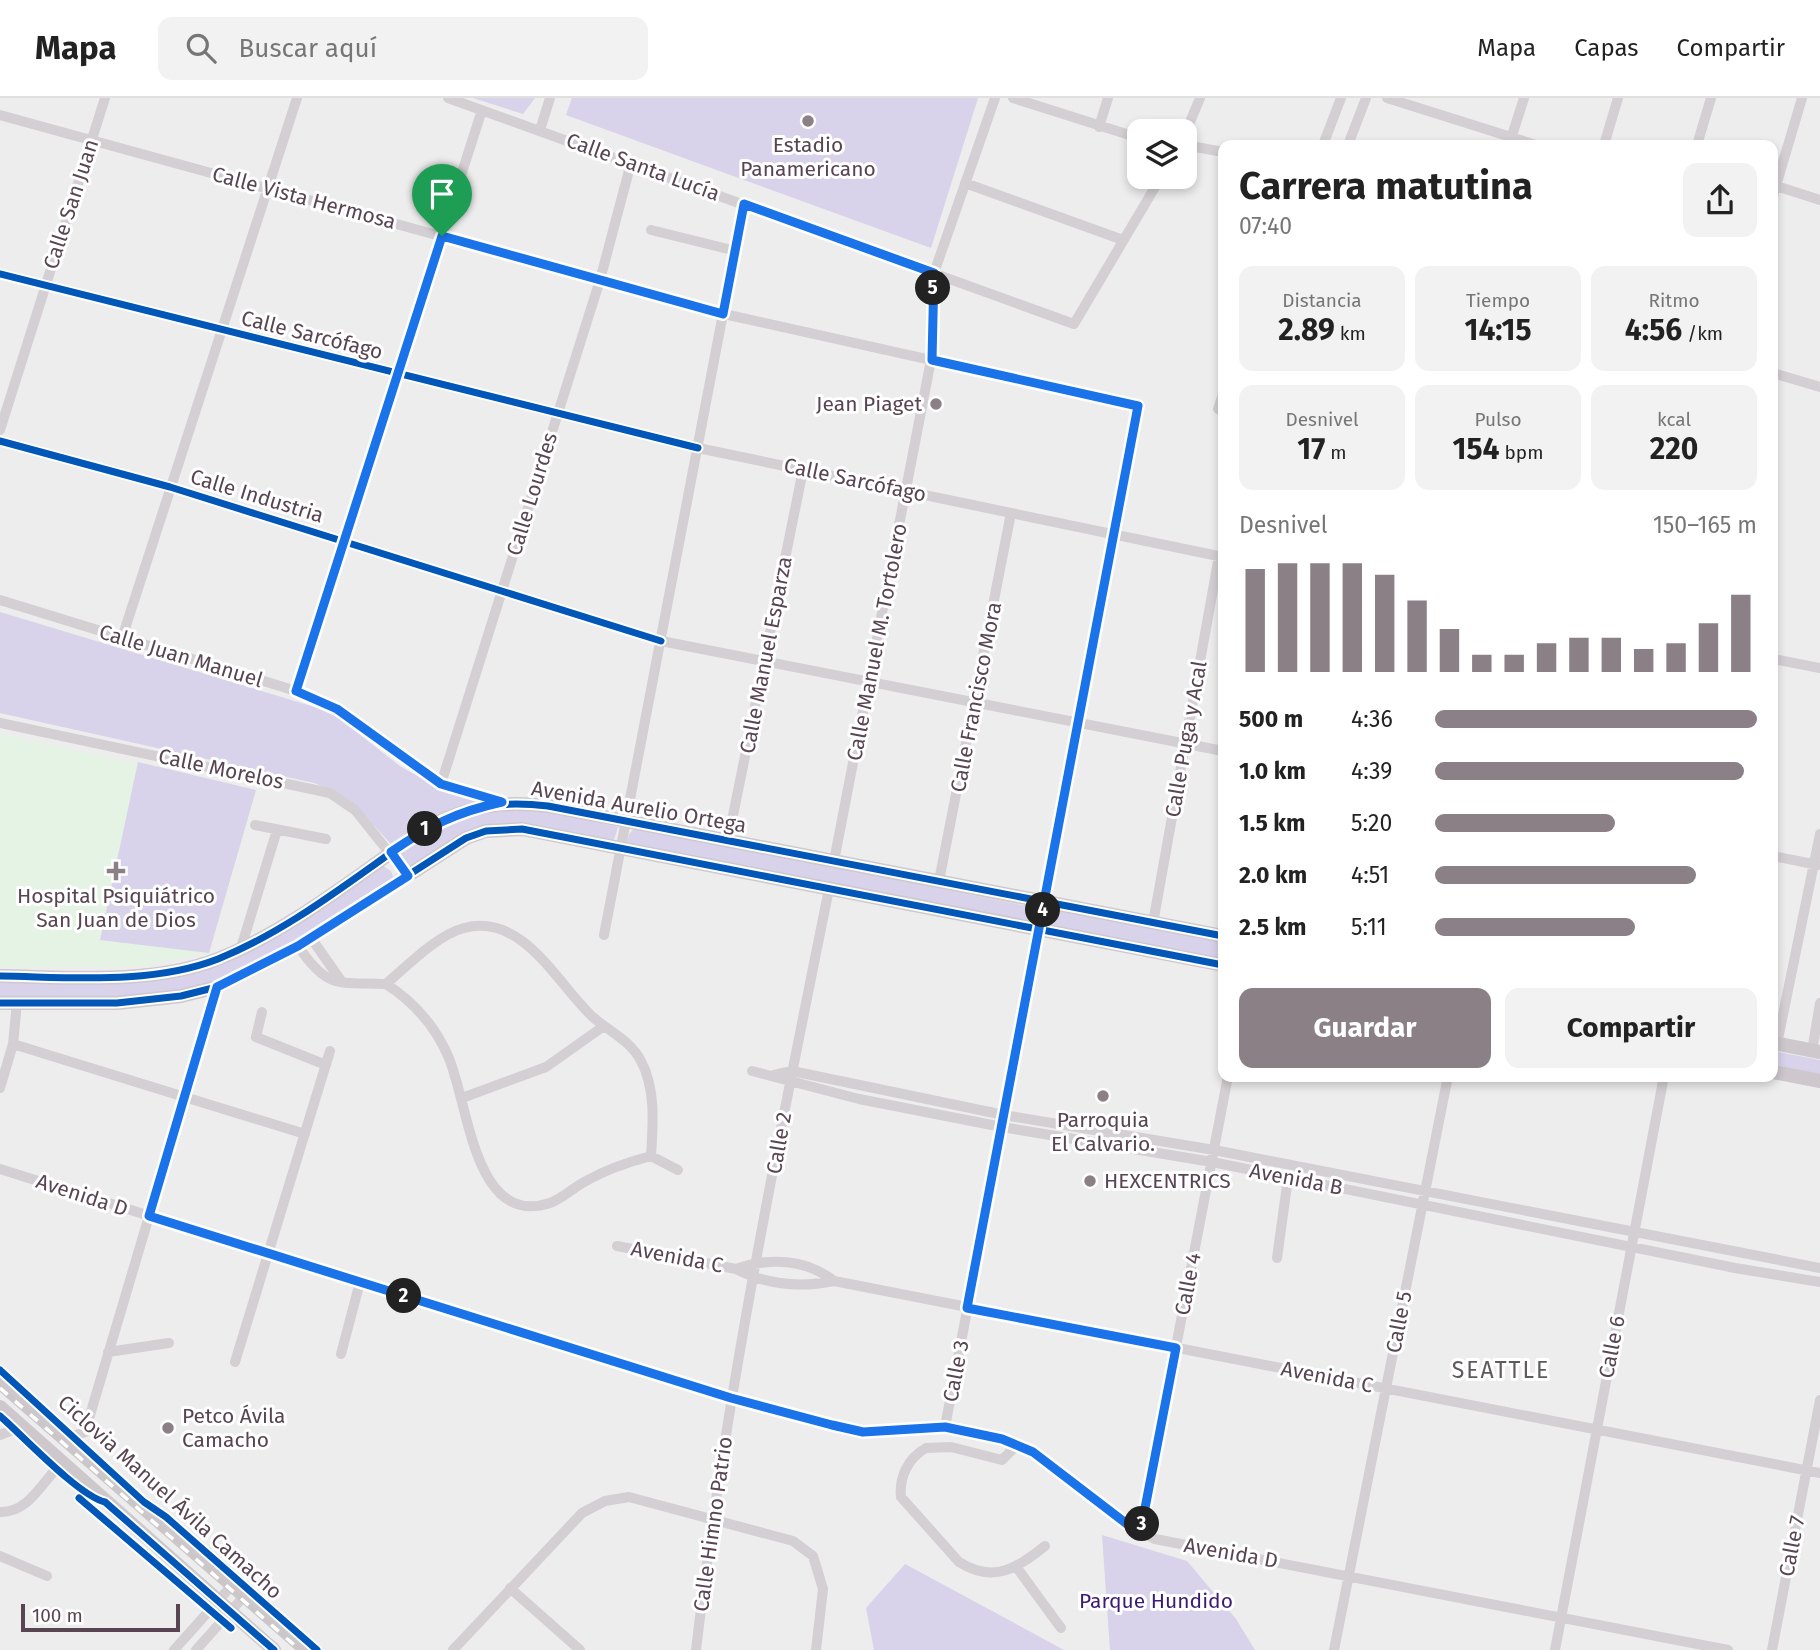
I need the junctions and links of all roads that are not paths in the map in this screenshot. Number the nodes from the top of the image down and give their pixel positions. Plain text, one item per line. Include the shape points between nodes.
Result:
1 (105, 98) edge
2 (297, 98) edge
3 (448, 98) edge
4 (550, 98) edge
5 (995, 98) edge
6 (1013, 98) edge
7 (1108, 98) edge
8 (1200, 98) edge
9 (1341, 98) edge
10 (1366, 98) edge
11 (1387, 98) edge
12 (1524, 98) edge
13 (1618, 98) edge
14 (1712, 98) edge
15 (1802, 98) edge
16 (482, 110) junction
17 (0, 115) edge
18 (1191, 119) edge
19 (1099, 127) junction
20 (540, 130) junction
21 (1127, 135) edge
22 (91, 140) junction
23 (1325, 140) edge
24 (1350, 140) edge
25 (1505, 140) edge
26 (1512, 140) edge
27 (1605, 140) edge
28 (1699, 140) edge
29 (1197, 147) edge
30 (1218, 151) edge
31 (631, 163) junction
32 (1778, 176) edge
33 (965, 183) junction
34 (267, 188) junction
35 (1154, 189) edge
36 (1778, 190) edge
37 (1820, 200) edge
38 (744, 204) junction
39 (651, 230) dead end
40 (442, 236) junction
41 (1123, 240) junction
42 (736, 251) junction
43 (934, 273) junction
44 (0, 274) edge
45 (600, 280) junction
46 (45, 286) junction
47 (723, 314) junction
48 (221, 330) junction
49 (932, 360) junction
50 (397, 374) junction
51 (1778, 374) edge
52 (1820, 387) edge
53 (1138, 406) joint
54 (557, 414) junction
55 (0, 430) edge
56 (0, 441) edge
57 (698, 448) junction
58 (803, 470) junction
59 (170, 487) junction
60 (906, 491) junction
61 (1011, 513) junction
62 (1115, 533) junction
63 (344, 541) junction
64 (1218, 555) edge
65 (1218, 572) edge
66 (502, 591) junction
67 (0, 600) edge
68 (122, 638) junction
69 (661, 641) junction
70 (1778, 660) edge
71 (765, 662) junction
72 (1820, 668) edge
73 (870, 682) junction
74 (296, 691) junction
75 (975, 702) junction
76 (0, 723) edge
77 (1080, 723) junction
78 (1185, 743) junction
79 (1218, 750) edge
80 (441, 784) junction
81 (502, 802) junction
82 (625, 820) junction
83 (255, 825) dead end
84 (277, 830) junction
85 (1820, 834) edge
86 (326, 839) dead end
87 (728, 840) junction
88 (619, 848) junction
89 (391, 852) junction
90 (1778, 857) edge
91 (834, 861) junction
92 (1817, 865) edge
93 (408, 876) junction
94 (939, 881) junction
95 (829, 889) junction
96 (1045, 902) junction
97 (1153, 923) junction
98 (1040, 930) junction
99 (604, 935) dead end
100 (1218, 935) edge
101 (304, 942) junction
102 (241, 948) junction
103 (1218, 964) edge
104 (0, 976) edge
105 (342, 982) junction
106 (386, 984) junction
107 (217, 987) junction
108 (0, 1003) edge
109 (17, 1003) junction
110 (1820, 1003) edge
111 (261, 1012) dead end
112 (604, 1026) junction
113 (1778, 1031) edge
114 (13, 1044) junction
115 (1778, 1045) edge
116 (330, 1051) dead end
117 (1816, 1051) edge
118 (326, 1065) junction
119 (752, 1072) dead end
120 (1778, 1073) edge
121 (791, 1076) junction
122 (1820, 1081) edge
123 (1227, 1082) edge
124 (1447, 1082) edge
125 (1663, 1082) edge
126 (0, 1088) edge
127 (184, 1097) junction
128 (462, 1098) junction
129 (1003, 1121) junction
130 (305, 1133) junction
131 (1214, 1150) junction
132 (651, 1156) junction
133 (1212, 1162) junction
134 (0, 1169) edge
135 (678, 1170) dead end
136 (1343, 1175) junction
137 (1288, 1178) junction
138 (1340, 1188) junction
139 (1425, 1191) junction
140 (1422, 1205) junction
141 (149, 1216) junction
142 (1635, 1231) junction
143 (617, 1246) dead end
144 (1631, 1247) junction
145 (268, 1254) junction
146 (1277, 1258) dead end
147 (757, 1261) junction
148 (1820, 1268) edge
149 (737, 1269) junction
150 (754, 1278) junction
151 (834, 1281) junction
152 (360, 1282) junction
153 (1820, 1282) edge
154 (967, 1308) junction
155 (169, 1343) dead end
156 (1176, 1348) junction
157 (108, 1352) junction
158 (341, 1354) dead end
159 (235, 1362) dead end
160 (0, 1374) edge
161 (0, 1381) edge
162 (1386, 1388) junction
163 (731, 1398) junction
164 (1820, 1400) edge
165 (0, 1407) edge
166 (0, 1416) edge
167 (945, 1427) junction
168 (15, 1429) junction
169 (1597, 1429) junction
170 (0, 1435) edge
171 (70, 1437) junction
172 (1017, 1445) junction
173 (57, 1468) junction
174 (1806, 1471) junction
175 (1820, 1474) edge
176 (105, 1502) junction
177 (146, 1506) junction
178 (0, 1512) edge
179 (711, 1517) junction
180 (1140, 1534) junction
181 (1045, 1546) dead end
182 (0, 1556) edge
183 (1017, 1568) junction
184 (1350, 1575) junction
185 (47, 1576) dead end
186 (234, 1583) junction
187 (509, 1588) junction
188 (247, 1594) junction
189 (218, 1600) junction
190 (229, 1611) junction
191 (1561, 1618) junction
192 (1062, 1628) dead end
193 (174, 1650) edge
194 (196, 1650) edge
195 (274, 1650) edge
196 (310, 1650) edge
197 (453, 1650) edge
198 (580, 1650) edge
199 (696, 1650) edge
200 (816, 1650) edge
201 (1334, 1650) edge
202 (1555, 1650) edge
203 (1728, 1650) edge
204 (1772, 1650) edge

1 - 22 street, Calle San Juan
2 - 34 street
3 - 16 street, Calle Santa Lucía
4 - 20 street
5 - 33 street, Calle Manuel M. Tortolero
6 - 19 street
7 - 19 street
8 - 18 street
9 - 23 street
10 - 24 street
11 - 25 street
12 - 26 street
13 - 27 street
14 - 28 street
15 - 32 street
16 - 20 street, Calle Santa Lucía
16 - 40 street
17 - 22 street, Calle Vista Hermosa
19 - 21 street
20 - 31 street, Calle Santa Lucía
22 - 34 street, Calle Vista Hermosa
22 - 46 street, Calle San Juan
29 - 30 street
31 - 38 street, Calle Santa Lucía
31 - 45 street, Calle Lourdes
33 - 41 street
33 - 43 street, Calle Manuel M. Tortolero
34 - 40 street, Calle Vista Hermosa
34 - 48 street
35 - 41 street
36 - 37 street
38 - 42 street
38 - 43 street, Calle Santa Lucía
39 - 42 street
40 - 45 street, Calle Vista Hermosa
40 - 50 street
41 - 43 street, Calle Santa Lucía via 1074,324
42 - 47 street
43 - 49 street, Calle Manuel M. Tortolero
44 - 46 street, Calle Sarcófago
45 - 47 street, Calle Vista Hermosa
45 - 54 street, Calle Lourdes
46 - 48 street, Calle Sarcófago
46 - 55 street, Calle San Juan
47 - 49 street, Calle Vista Hermosa
47 - 57 street
48 - 50 street, Calle Sarcófago
48 - 59 street
49 - 53 street, Calle Vista Hermosa
49 - 60 street, Calle Manuel M. Tortolero
50 - 54 street, Calle Sarcófago
50 - 63 street
51 - 52 street
53 - 62 street, Calle 3
54 - 57 street, Calle Sarcófago
54 - 66 street, Calle Lourdes
56 - 59 street, Calle Industria
57 - 58 street, Calle Sarcófago
57 - 69 street
58 - 60 street, Calle Sarcófago
58 - 71 street, Calle Manuel Esparza
59 - 63 street, Calle Industria
59 - 68 street
60 - 61 street, Calle Sarcófago
60 - 73 street, Calle Manuel M. Tortolero
61 - 62 street, Calle Sarcófago
61 - 75 street, Calle Francisco Mora
62 - 64 street, Calle Sarcófago
62 - 77 street, Calle 3
63 - 66 street, Calle Industria
63 - 74 street
65 - 78 street, Calle Puga y Acal
66 - 69 street, Calle Industria
66 - 80 street, Calle Lourdes
67 - 68 street, Calle Juan Manuel
68 - 74 street, Calle Juan Manuel
69 - 71 street, Calle Industria
69 - 82 street
70 - 72 street
71 - 73 street, Calle Industria
71 - 87 street, Calle Manuel Esparza
73 - 75 street, Calle Industria
73 - 91 street, Calle Manuel M. Tortolero
74 - 80 street, Calle Juan Manuel via 337,709
75 - 77 street, Calle Industria
75 - 94 street, Calle Francisco Mora
76 - 89 street, Calle Morelos via 313,788 350,805
77 - 78 street, Calle Industria
77 - 96 street, Calle 3
78 - 79 street, Calle Industria
78 - 97 street, Calle Puga y Acal
80 - 81 street, Calle Juan Manuel
81 - 82 main road, Avenida Aurelio Ortega
81 - 89 main road, Avenida Aurelio Ortega via 450,816
82 - 87 main road, Avenida Aurelio Ortega
82 - 88 street
83 - 84 street
84 - 86 street
84 - 102 street
85 - 92 street
87 - 91 main road, Avenida Aurelio Ortega
88 - 93 main road, Avenida Aurelio Ortega via 522,829 486,831 466,838
88 - 95 main road, Avenida Aurelio Ortega
88 - 99 street
89 - 93 street, Calle Morelos
89 - 102 main road, Avenida Aurelio Ortega
90 - 92 street
91 - 94 main road, Avenida Aurelio Ortega
92 - 113 street
93 - 101 main road, Avenida Aurelio Ortega
94 - 96 main road, Avenida Aurelio Ortega
95 - 98 main road, Avenida Aurelio Ortega
95 - 121 street, Calle 2
96 - 97 main road, Avenida Aurelio Ortega
96 - 98 street, Calle 3
97 - 100 main road, Avenida Aurelio Ortega
98 - 103 main road, Avenida Aurelio Ortega
98 - 129 street, Calle 3
101 - 105 street
101 - 105 street via 314,971
101 - 107 main road, Avenida Aurelio Ortega
102 - 104 main road, Avenida Aurelio Ortega via 194,966 149,974
105 - 106 street
106 - 112 street via 423,951 463,928 489,926 534,950
106 - 128 street via 404,996 436,1033
107 - 109 main road, Avenida Aurelio Ortega via 117,1003
107 - 127 street
108 - 109 main road, Avenida Aurelio Ortega
109 - 114 street
110 - 117 street
111 - 118 street via 256,1033 260,1041
112 - 128 street via 546,1067
112 - 132 street via 640,1058 648,1076
114 - 126 street
114 - 127 street
115 - 117 main road
116 - 118 street
118 - 130 street
119 - 121 street, Avenida B
120 - 122 main road
121 - 129 street, Avenida B via 859,1100
121 - 147 street, Calle 2
123 - 131 street, Calle 4
124 - 139 street, Calle 5
125 - 142 street, Calle 6
127 - 130 street
127 - 141 street
128 - 132 street via 493,1190 521,1206 550,1203 587,1180
129 - 131 street, Avenida B
129 - 133 street, Avenida B
129 - 154 street, Calle 3
130 - 145 street
131 - 133 street, Calle 4
131 - 136 street, Avenida B
132 - 135 street
133 - 137 street, Avenida B
133 - 156 street, Calle 4
134 - 141 street, Avenida D
136 - 138 street
136 - 139 street, Avenida B
137 - 138 street, Avenida B
137 - 146 street
138 - 140 street, Avenida B
139 - 140 street, Calle 5
139 - 142 street, Avenida B
140 - 144 street, Avenida B
140 - 162 street, Calle 5
141 - 145 street, Avenida D
141 - 157 street
142 - 144 street, Calle 6
142 - 148 street, Avenida B
143 - 149 street, Avenida C
144 - 153 street, Avenida B
144 - 169 street, Calle 6
145 - 152 street, Avenida D
145 - 159 street
147 - 149 street, Avenida C
147 - 150 street, Calle 2
147 - 151 street, Avenida C via 810,1266
149 - 150 street, Avenida C
150 - 151 street, Avenida C via 806,1285
150 - 163 street, Calle 2
151 - 154 street, Avenida C
152 - 158 street
152 - 163 street, Avenida D
154 - 156 street, Avenida C
154 - 167 street, Calle 3
155 - 157 street
156 - 162 street, Avenida C
156 - 180 street, Calle 4
157 - 171 street via 85,1432
160 - 171 main road
161 - 177 main road
162 - 169 street, Avenida C
162 - 184 street, Calle 5
163 - 167 street, Avenida D via 863,1432
163 - 179 street, Calle Himno Patrio
164 - 174 street, Calle 7
165 - 176 main road
166 - 168 main road
167 - 172 street, Avenida D
168 - 170 street
168 - 173 main road
169 - 174 street, Avenida C
169 - 191 street, Calle 6
171 - 177 main road
172 - 180 street, Avenida D via 1055,1467
172 - 183 street via 1002,1460 951,1447 926,1448 912,1459 900,1486 901,1497 959,1562 982,1572
173 - 176 main road
173 - 178 street via 23,1507
174 - 175 street, Avenida C
174 - 204 street, Calle 7
176 - 189 main road
177 - 186 main road
179 - 187 street via 629,1497 605,1501 573,1521
179 - 199 street, Calle Himno Patrio
179 - 200 street via 793,1541 813,1556 823,1589
180 - 184 street, Avenida D
181 - 183 street
182 - 185 street
183 - 192 street
184 - 191 street, Avenida D
184 - 201 street, Calle 5
186 - 188 main road
186 - 189 street
187 - 197 street
187 - 198 street
188 - 190 street
188 - 196 main road
189 - 190 main road
189 - 193 street
190 - 194 street
190 - 195 main road
191 - 202 street, Calle 6
191 - 203 street, Avenida D

